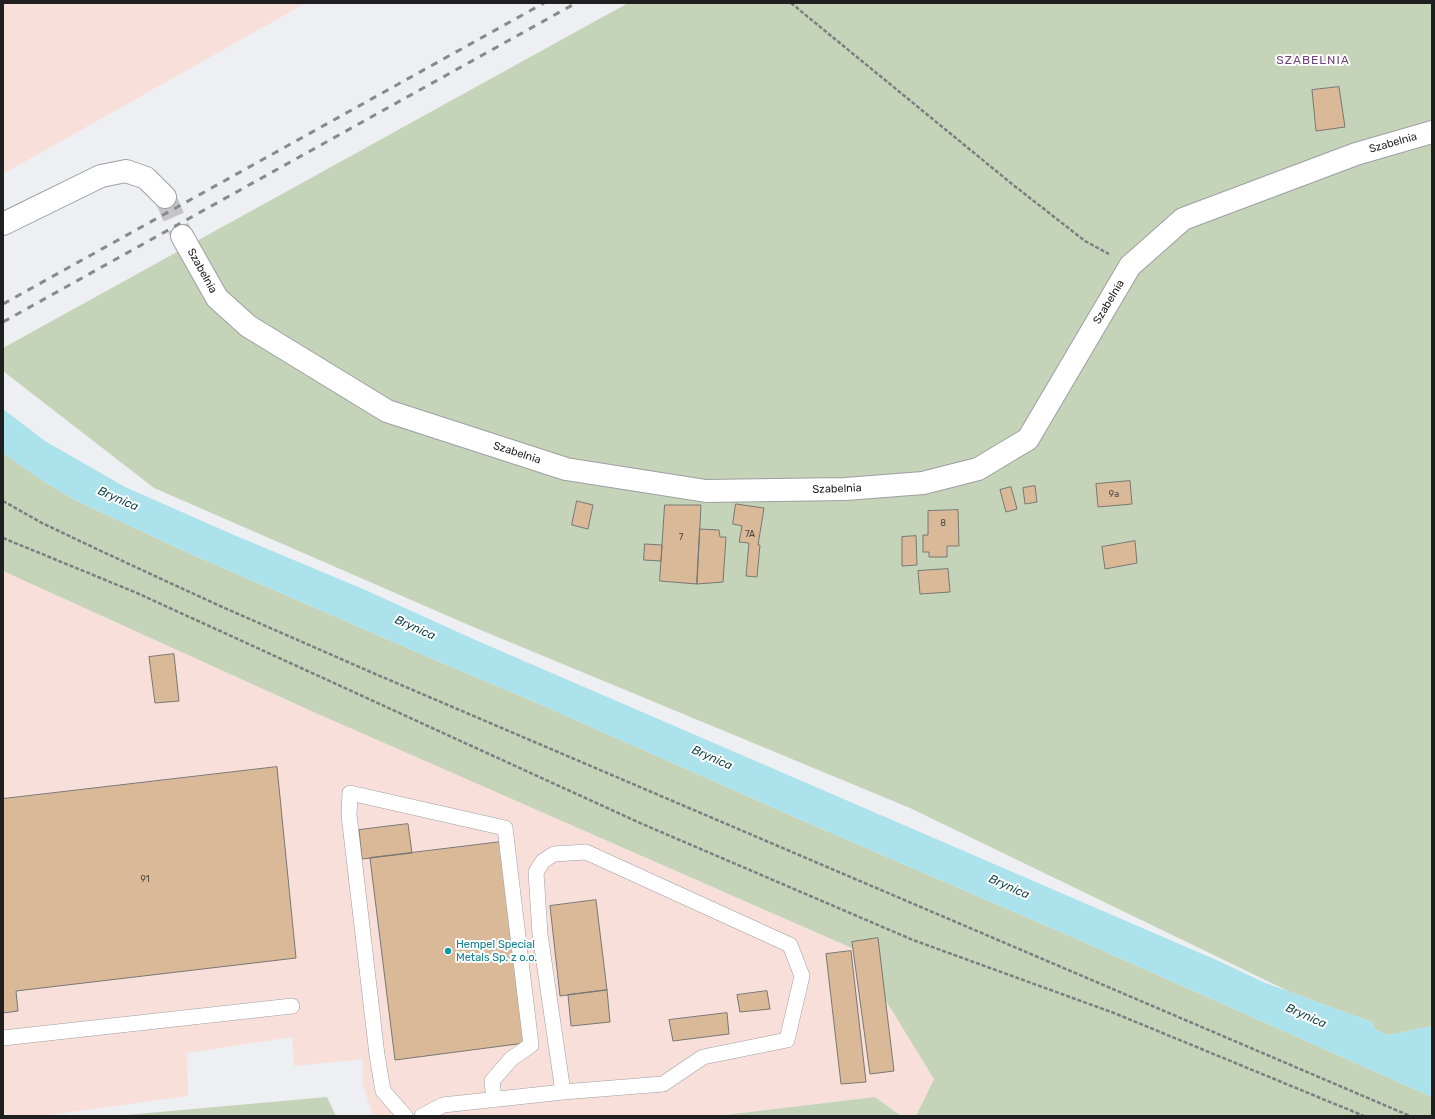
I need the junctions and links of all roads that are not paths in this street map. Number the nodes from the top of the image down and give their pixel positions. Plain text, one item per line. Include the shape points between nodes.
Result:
1 (1432, 132) edge
2 (166, 197) tunnel mouth
3 (3, 224) edge
4 (182, 236) tunnel mouth
5 (292, 1006) dead end
6 (3, 1038) edge
7 (563, 1092) junction
8 (494, 1100) junction
9 (406, 1116) edge
10 (422, 1116) edge

1 - 4 street, Szabelnia via 1356,154 1183,219 1130,266 1028,439 978,469 923,483 854,489 706,491 566,469 387,411 248,326 217,298
2 - 3 street via 146,178 126,171 100,176
5 - 6 lane
7 - 7 lane via 540,934 536,872 542,862 554,854 586,852 790,945 802,976 787,1040 703,1057 663,1084
7 - 8 lane
8 - 9 lane via 492,1081 511,1059 531,1045 505,828 350,793 349,815 378,1063 383,1091
8 - 10 lane via 443,1105

